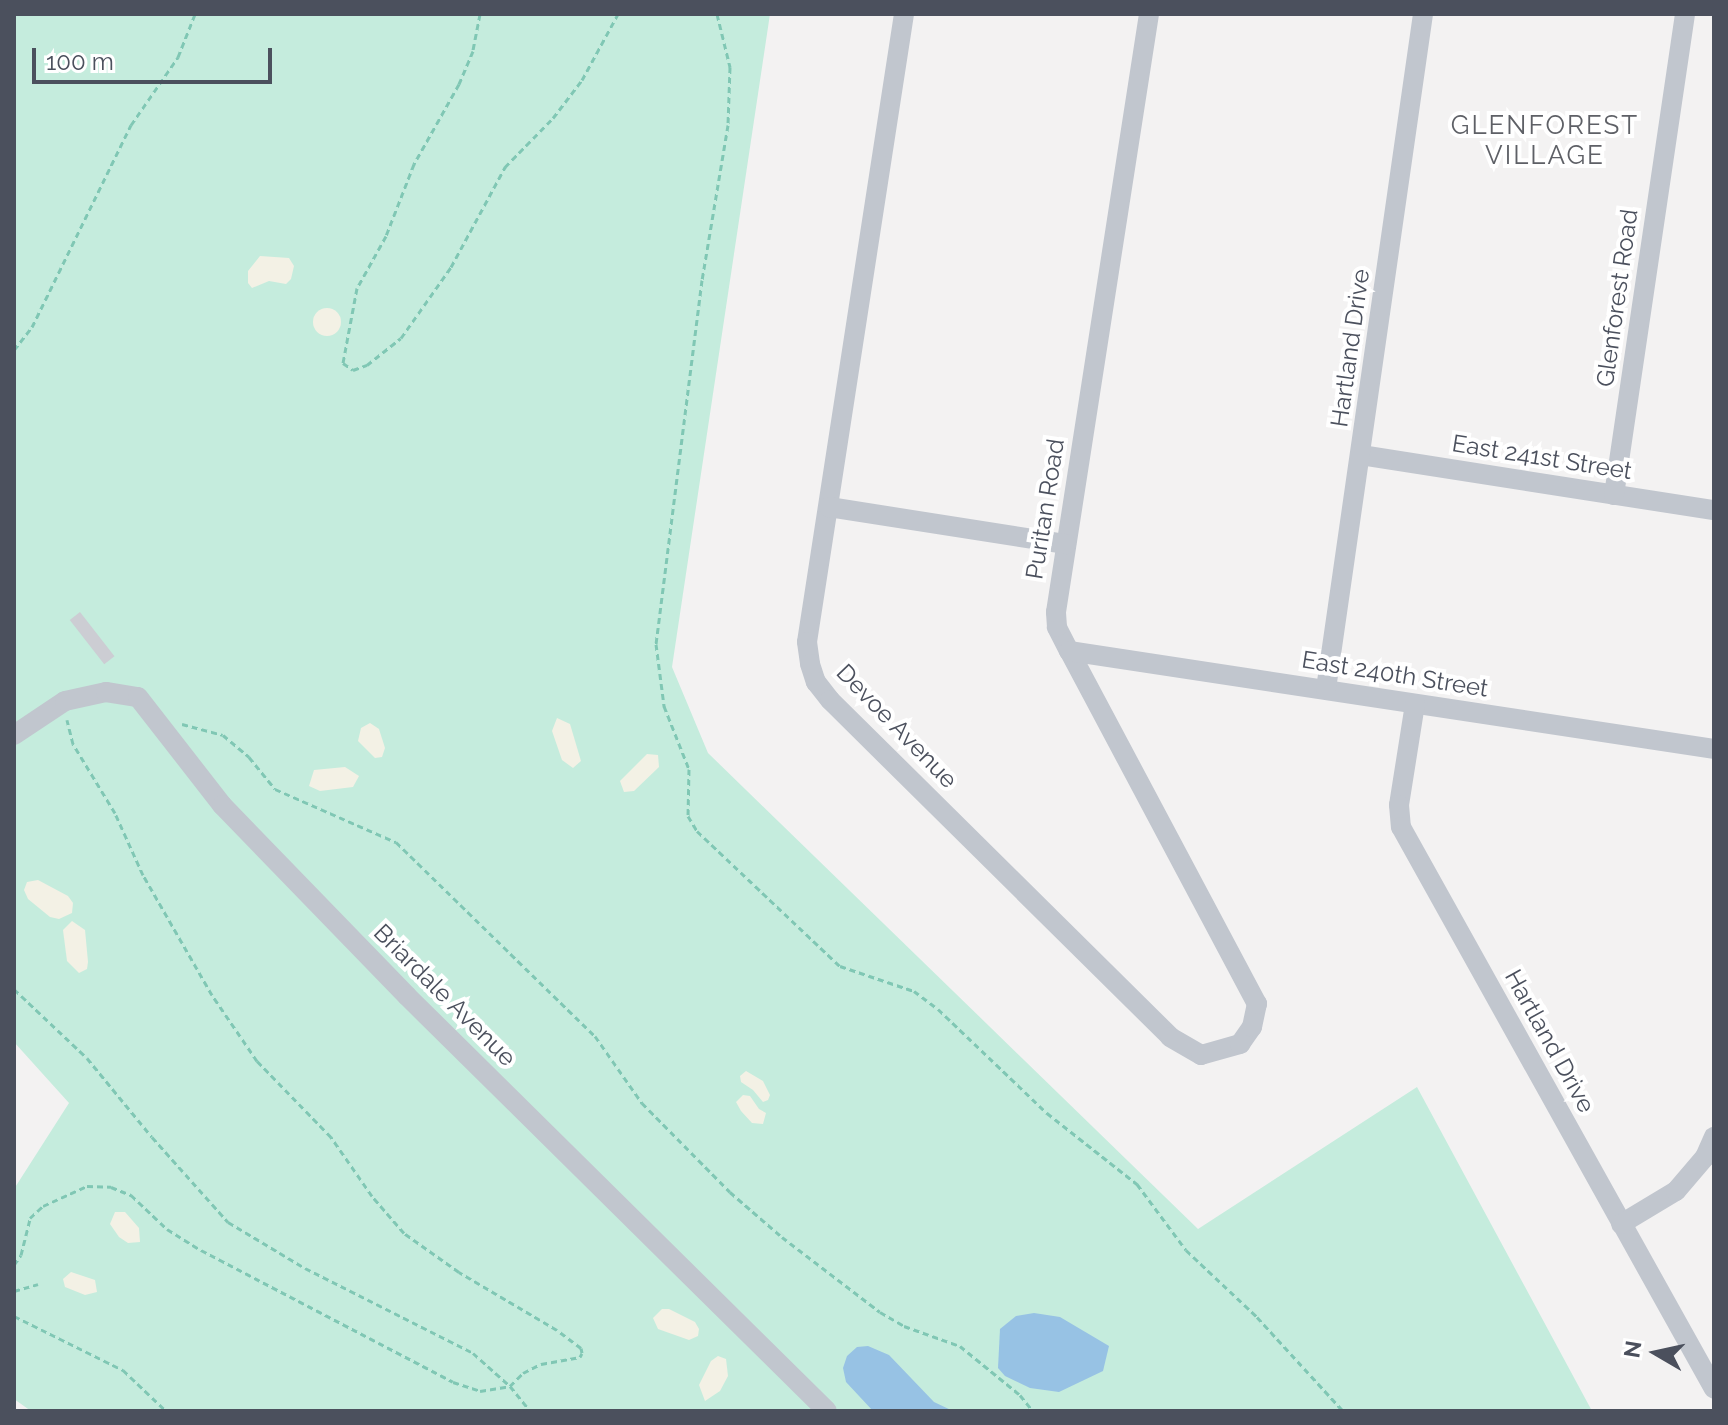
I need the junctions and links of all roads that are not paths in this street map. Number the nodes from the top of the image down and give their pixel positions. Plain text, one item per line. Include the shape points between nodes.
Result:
1 (904, 14) edge
2 (1149, 14) edge
3 (1423, 14) edge
4 (1685, 14) edge
5 (1361, 455) junction
6 (1614, 495) junction
7 (829, 507) junction
8 (1714, 510) edge
9 (1066, 544) junction
10 (1069, 651) junction
11 (1326, 689) junction
12 (1415, 704) junction
13 (14, 735) edge
14 (1714, 749) edge
15 (1243, 971) joint
16 (1714, 1137) edge
17 (1621, 1224) junction
18 (1714, 1389) edge
19 (827, 1411) edge

1 - 7 street, Devoe Avenue
2 - 9 street, Puritan Road
3 - 5 street, Hartland Drive
4 - 6 street, Glenforest Road
5 - 6 street, East 241st Street
5 - 11 street, Hartland Drive
6 - 8 street, East 241st Street
7 - 9 street
7 - 15 street, Devoe Avenue via 807,642 816,682 830,700 1189,1051 1223,1052 1240,1044 1252,1027 1257,1004
9 - 10 street, Puritan Road via 1056,612
10 - 11 street, East 240th Street
10 - 15 street, Puritan Road
11 - 12 street, East 240th Street
12 - 14 street, East 240th Street
12 - 17 street, Hartland Drive via 1399,805 1401,827
13 - 19 street, Briardale Avenue via 65,701 106,692 138,697 222,805 407,996
16 - 17 street via 1705,1157 1676,1191
17 - 18 street, Hartland Drive

